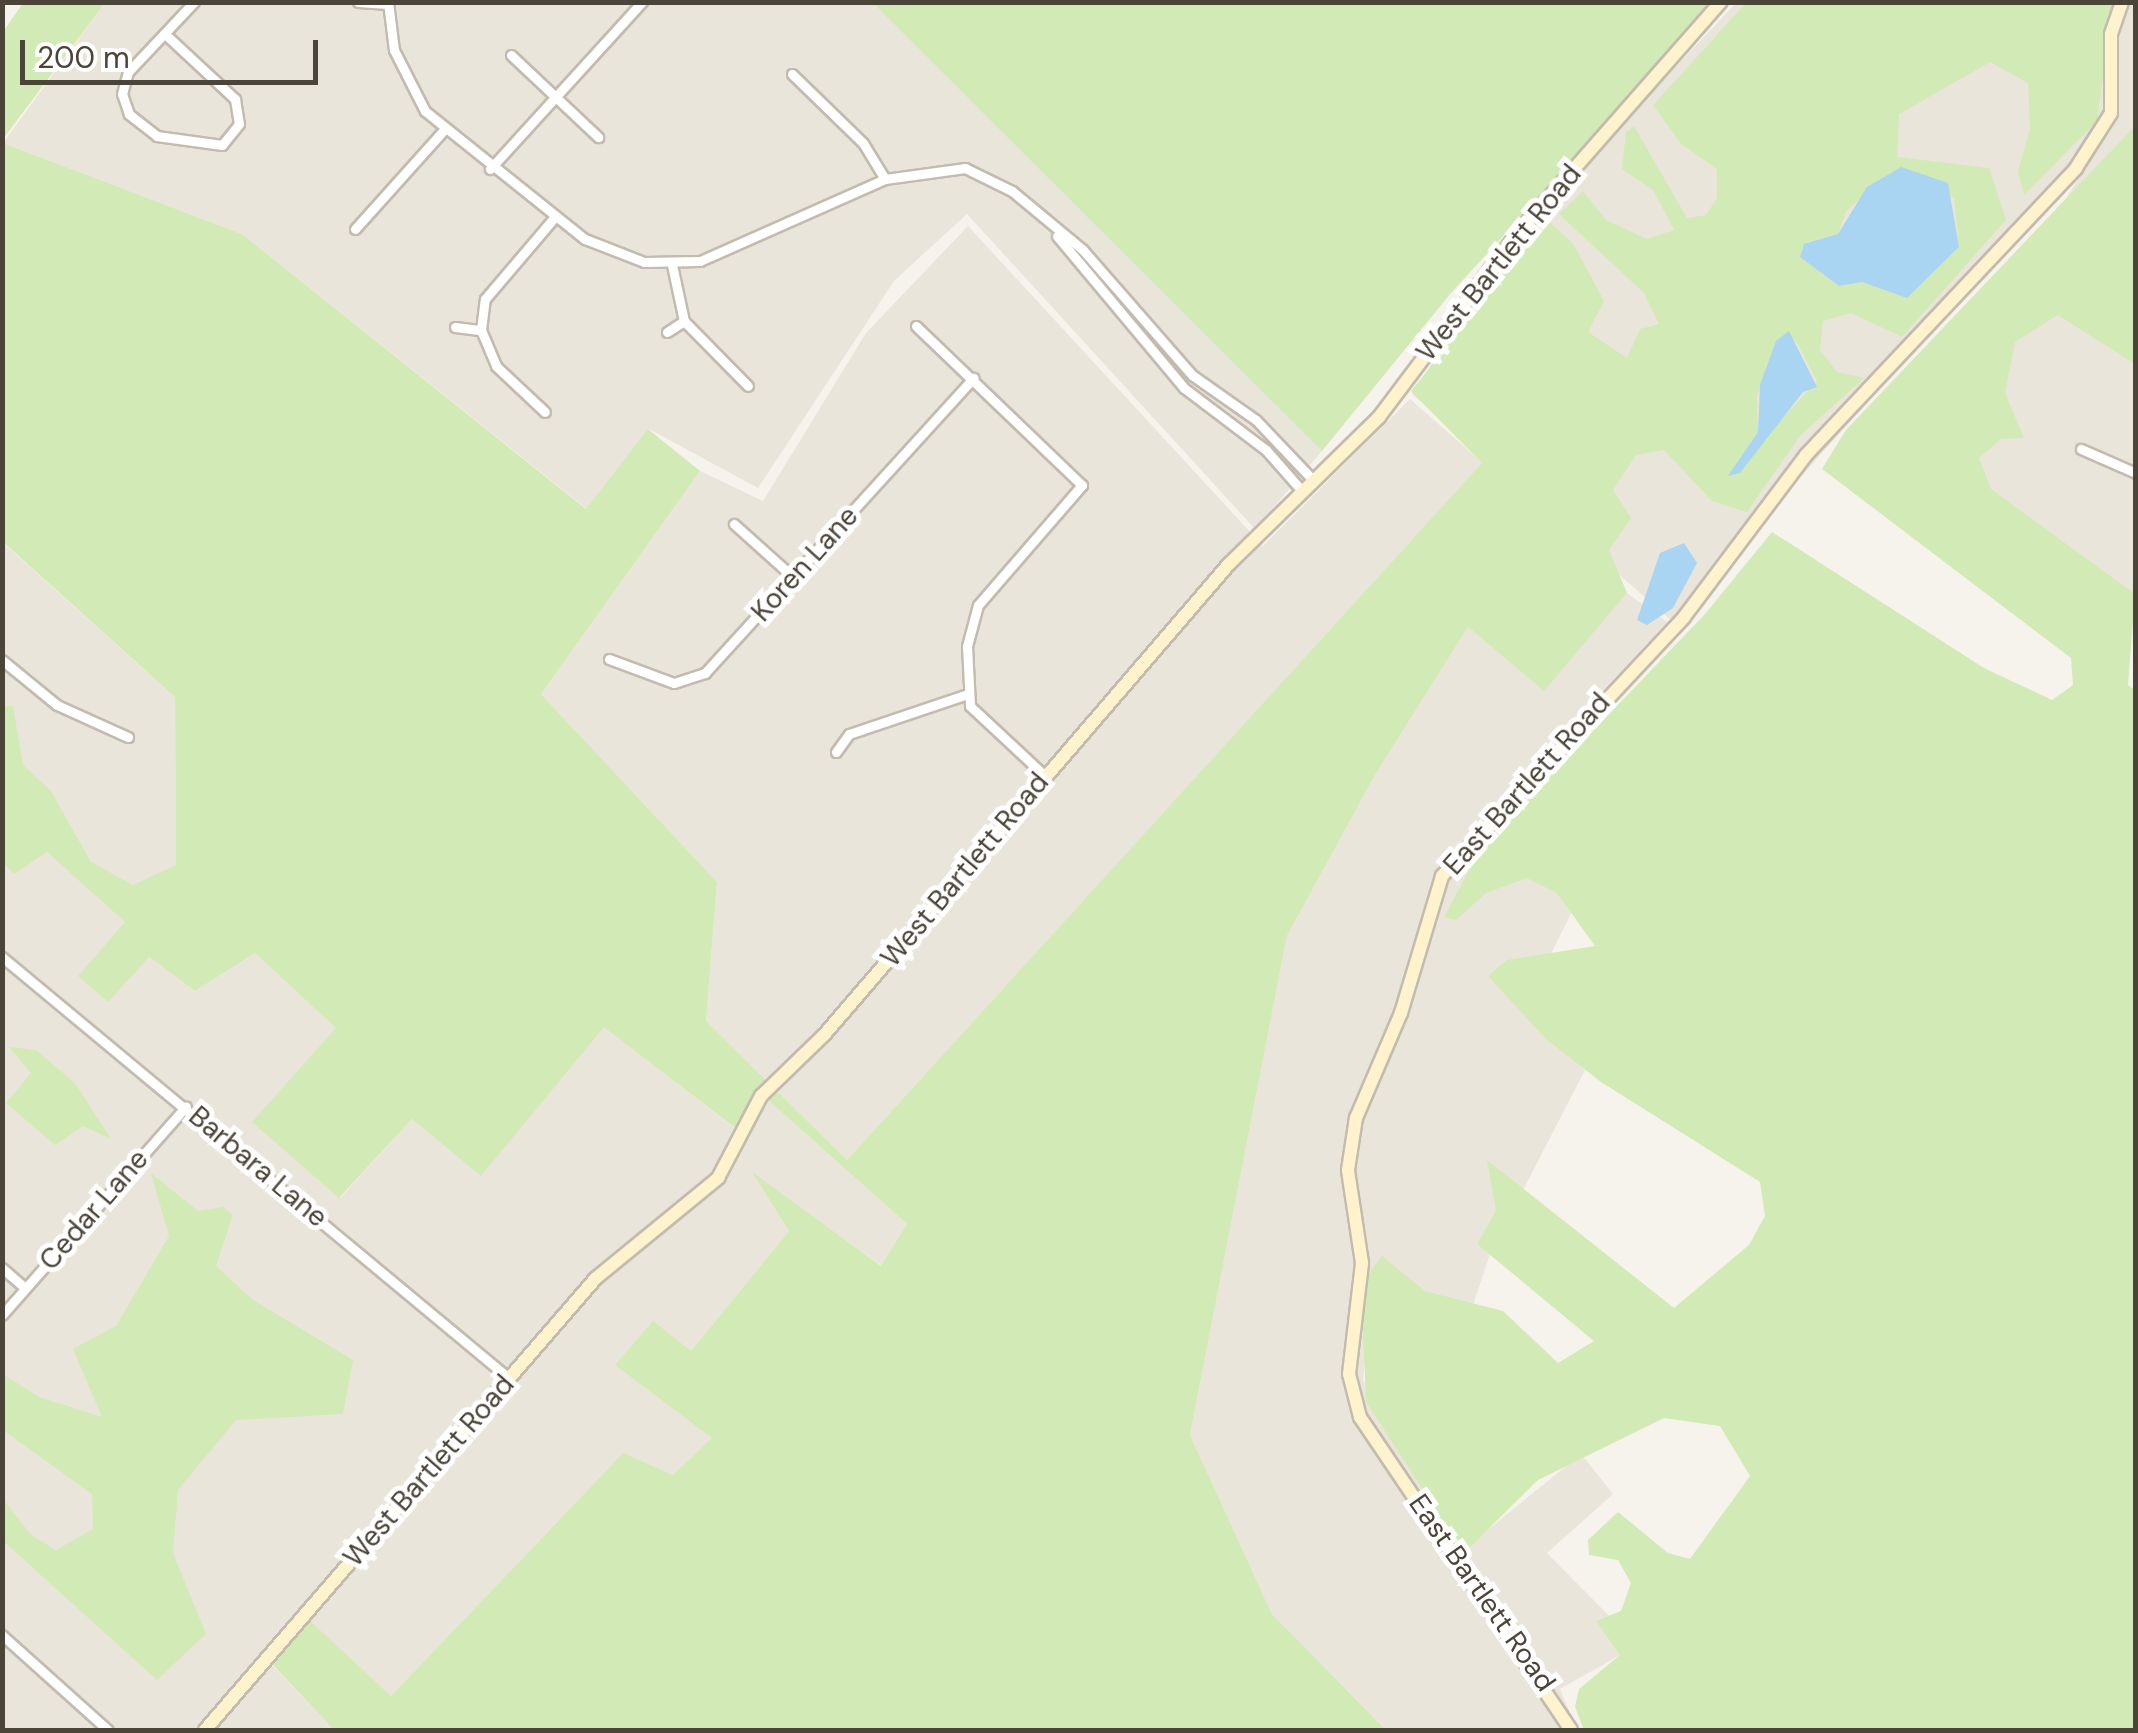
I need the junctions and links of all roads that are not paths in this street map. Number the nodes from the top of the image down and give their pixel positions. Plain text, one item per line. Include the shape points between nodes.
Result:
1 (194, 2) edge
2 (358, 2) edge
3 (642, 2) edge
4 (1722, 2) edge
5 (2122, 2) edge
6 (388, 3) edge
7 (165, 34) junction
8 (511, 55) dead end
9 (792, 74) dead end
10 (557, 98) junction
11 (443, 132) junction
12 (598, 137) dead end
13 (490, 169) junction
14 (885, 179) junction
15 (553, 218) junction
16 (355, 229) dead end
17 (1056, 233) junction
18 (1094, 261) junction
19 (672, 266) junction
20 (1083, 272) junction
21 (684, 321) junction
22 (916, 326) dead end
23 (455, 328) dead end
24 (481, 330) junction
25 (667, 332) dead end
26 (973, 378) junction
27 (748, 386) dead end
28 (545, 412) dead end
29 (1278, 440) junction
30 (2081, 449) dead end
31 (1266, 450) junction
32 (2136, 473) edge
33 (1314, 480) junction
34 (1302, 492) junction
35 (734, 524) dead end
36 (792, 576) junction
37 (609, 659) dead end
38 (2, 660) edge
39 (968, 694) junction
40 (128, 737) dead end
41 (836, 752) dead end
42 (1045, 776) junction
43 (4, 963) edge
44 (186, 1106) junction
45 (2, 1268) edge
46 (25, 1288) junction
47 (2, 1315) edge
48 (510, 1379) junction
49 (2, 1634) edge
50 (108, 1730) edge
51 (205, 1730) edge
52 (1571, 1730) edge

1 - 7 street
2 - 6 street
3 - 10 street
4 - 33 street, West Bartlett Road via 1524,225 1379,417
5 - 52 street, East Bartlett Road via 2111,34 2111,114 2076,168 1806,455 1684,617 1442,876 1400,1012 1356,1118 1348,1170 1362,1263 1349,1374 1360,1417
6 - 11 street via 401,71
7 - 7 street via 128,72 122,94 129,114 156,136 222,145 239,124 236,99
8 - 10 street
9 - 14 street via 863,142
10 - 12 street
10 - 13 street
11 - 13 street
11 - 16 street
13 - 15 street
14 - 17 street via 965,168 1012,192
14 - 19 street via 722,256
15 - 19 street via 617,254
15 - 24 street via 494,286
17 - 18 street
17 - 20 street
18 - 20 street
18 - 29 street via 1192,375
19 - 21 street
20 - 31 street via 1184,388
21 - 25 street
21 - 27 street
22 - 26 street
23 - 24 street
24 - 28 street via 496,366
26 - 36 street, Koren Lane
26 - 39 street via 1082,485 978,605 967,646
29 - 31 street
29 - 33 street
30 - 32 street
31 - 34 street
33 - 34 street, West Bartlett Road
34 - 42 street, West Bartlett Road
35 - 36 street
36 - 37 street, Koren Lane via 696,678 674,683
38 - 40 street via 57,705
39 - 41 street via 849,734
39 - 42 street via 970,706
42 - 48 street, West Bartlett Road via 824,1035 761,1096 718,1178 613,1262
43 - 44 street, Barbara Lane
44 - 46 street, Cedar Lane
44 - 48 street, Barbara Lane
45 - 46 street
46 - 47 street, Cedar Lane
48 - 51 street, West Bartlett Road
49 - 50 street

